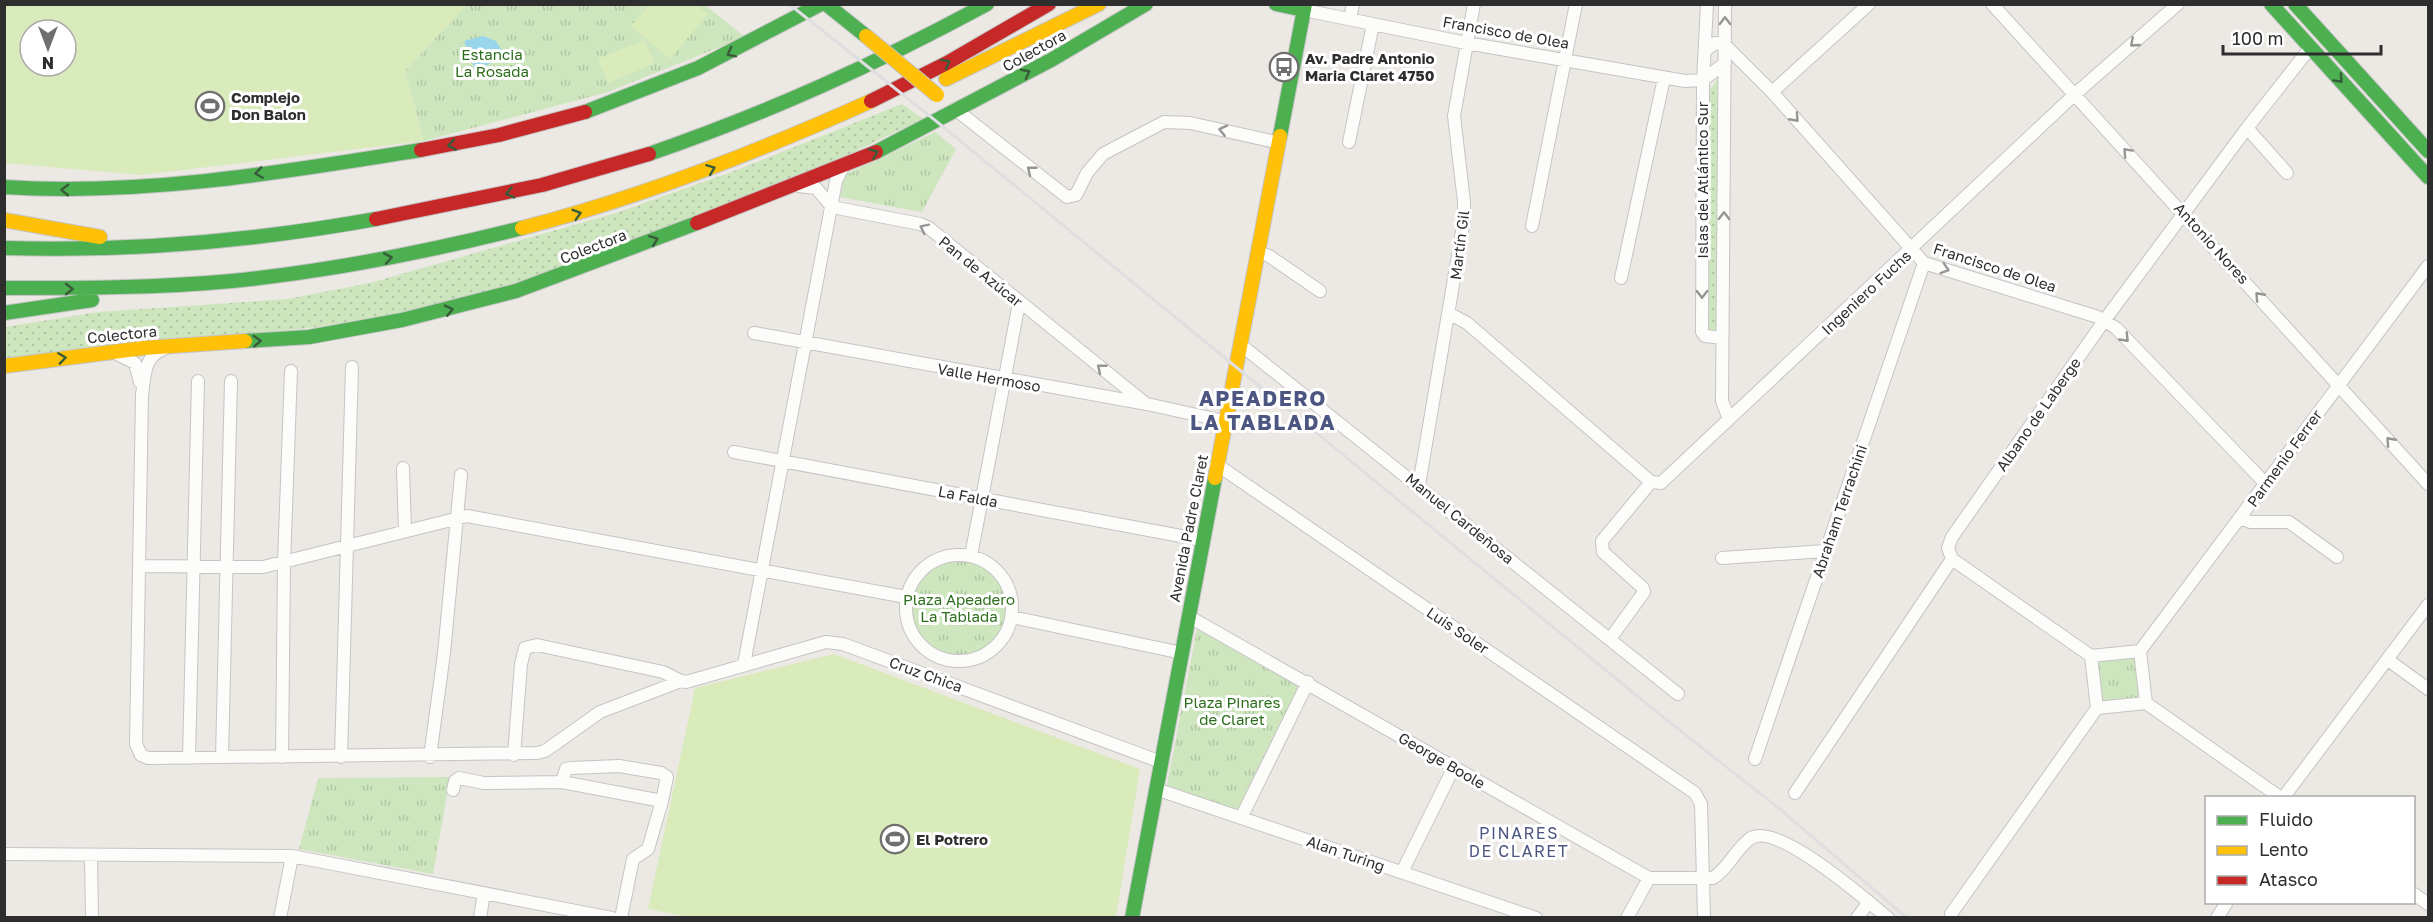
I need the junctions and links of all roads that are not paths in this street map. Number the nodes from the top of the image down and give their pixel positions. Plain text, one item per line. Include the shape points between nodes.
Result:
1 (821, 4) edge
2 (826, 4) edge
3 (963, 4) edge
4 (987, 4) edge
5 (1049, 4) edge
6 (1099, 4) edge
7 (1146, 4) edge
8 (1276, 4) edge
9 (1353, 4) edge
10 (1474, 4) edge
11 (1576, 4) edge
12 (1707, 4) edge
13 (1725, 4) edge
14 (1869, 4) edge
15 (1992, 4) edge
16 (2178, 4) edge
17 (2271, 4) edge
18 (2284, 4) edge
19 (2295, 4) edge
20 (1304, 7) edge
21 (1350, 18) junction
22 (2308, 18) junction
23 (1373, 24) junction
24 (1466, 43) junction
25 (1725, 45) junction
26 (2310, 48) junction
27 (1706, 50) junction
28 (1566, 60) junction
29 (1725, 63) junction
30 (1664, 78) junction
31 (1703, 80) junction
32 (1772, 92) junction
33 (2074, 95) junction
34 (778, 109) junction
35 (956, 109) junction
36 (2247, 128) junction
37 (804, 131) junction
38 (1349, 142) dead end
39 (1280, 143) junction
40 (2428, 151) edge
41 (843, 167) junction
42 (2287, 173) dead end
43 (2428, 177) edge
44 (795, 186) junction
45 (4, 187) edge
46 (832, 207) junction
47 (2184, 212) junction
48 (4, 220) edge
49 (350, 223) junction
50 (1532, 226) dead end
51 (4, 248) edge
52 (1912, 249) junction
53 (1259, 252) junction
54 (1924, 263) junction
55 (350, 265) junction
56 (2428, 266) edge
57 (1621, 278) dead end
58 (4, 288) edge
59 (1320, 291) dead end
60 (1019, 303) junction
61 (4, 313) edge
62 (1450, 314) junction
63 (2104, 321) junction
64 (754, 333) dead end
65 (1722, 338) junction
66 (807, 343) junction
67 (180, 345) junction
68 (1241, 345) junction
69 (105, 352) junction
70 (4, 366) edge
71 (352, 367) dead end
72 (291, 371) dead end
73 (1004, 380) junction
74 (198, 381) dead end
75 (231, 381) dead end
76 (2338, 383) junction
77 (142, 395) junction
78 (1147, 405) junction
79 (1729, 419) junction
80 (1224, 421) junction
81 (734, 452) dead end
82 (784, 462) junction
83 (1216, 464) junction
84 (403, 468) dead end
85 (461, 475) dead end
86 (1656, 483) junction
87 (2265, 483) junction
88 (2428, 484) edge
89 (1419, 485) junction
90 (982, 498) junction
91 (457, 517) junction
92 (2240, 518) junction
93 (405, 531) junction
94 (1202, 540) junction
95 (346, 546) junction
96 (1825, 551) junction
97 (971, 556) junction
98 (2337, 557) dead end
99 (1722, 558) dead end
100 (1952, 559) junction
101 (284, 563) junction
102 (140, 566) junction
103 (225, 568) junction
104 (763, 568) junction
105 (191, 569) junction
106 (906, 597) junction
107 (2428, 605) edge
108 (1188, 616) junction
109 (1012, 617) junction
110 (1610, 639) junction
111 (2140, 651) junction
112 (1182, 653) junction
113 (2091, 656) junction
114 (949, 660) junction
115 (2388, 660) junction
116 (744, 664) junction
117 (945, 680) junction
118 (684, 681) junction
119 (1308, 682) junction
120 (2428, 689) edge
121 (1678, 694) dead end
122 (2146, 703) junction
123 (2097, 708) junction
124 (514, 755) junction
125 (222, 757) junction
126 (282, 757) junction
127 (341, 757) junction
128 (430, 757) junction
129 (189, 758) junction
130 (1755, 759) dead end
131 (1161, 762) junction
132 (1454, 767) junction
133 (562, 782) junction
134 (1156, 789) junction
135 (453, 790) dead end
136 (1795, 793) dead end
137 (2279, 796) edge
138 (2284, 796) edge
139 (662, 801) junction
140 (1241, 818) junction
141 (4, 854) edge
142 (91, 856) junction
143 (292, 856) junction
144 (1402, 872) junction
145 (1649, 878) junction
146 (1702, 880) junction
147 (484, 893) junction
148 (2415, 895) edge
149 (1869, 902) junction
150 (2227, 904) edge
151 (2428, 904) edge
152 (1950, 914) dead end
153 (591, 916) edge
154 (92, 918) edge
155 (280, 918) edge
156 (480, 918) edge
157 (612, 918) edge
158 (621, 918) edge
159 (1132, 918) edge
160 (1536, 918) edge
161 (1627, 918) edge
162 (1704, 918) edge
163 (1857, 918) edge
164 (1888, 918) edge
165 (2217, 918) edge

1 -> 45 main road via 723,57 648,90 569,118 488,138 168,185 88,190
2 - 35 main road, bridge
3 - 34 main road via 828,75
4 - 34 main road via 887,60
37 -> 5 main road via 911,82
6 - 37 main road via 868,115
35 -> 7 main road, Colectora via 1051,60
8 - 20 main road, Francisco de Olea
9 - 21 street
10 - 24 street, Martín Gil
11 - 28 street
12 - 27 street, Islas del Atlántico Sur
25 -> 13 street, Islas del Atlántico Sur
14 - 32 street
15 - 33 street, Antonio Nores
16 -> 33 street, Ingeniero Fuchs
17 - 26 main road
18 - 22 main road via 2291,12
19 - 22 main road
20 - 21 street, Francisco de Olea
20 - 39 main road, Avenida Padre Claret
21 - 23 street, Francisco de Olea
22 - 40 main road
23 - 24 street, Francisco de Olea
23 - 38 street
24 - 28 street, Francisco de Olea
24 - 62 street, Martín Gil via 1454,117 1464,220
25 - 27 street via 1715,43
25 - 29 street, Islas del Atlántico Sur
25 - 32 street, Francisco de Olea
26 - 36 street, Albano de Laberge
26 -> 43 main road
27 - 31 street, Islas del Atlántico Sur
28 - 30 street, Francisco de Olea
28 - 50 street
29 - 31 street
65 -> 29 street, Islas del Atlántico Sur
30 - 31 street, Francisco de Olea
30 - 57 street
31 -> 65 street, Islas del Atlántico Sur via 1702,332
32 -> 52 street, Francisco de Olea
47 -> 33 street, Antonio Nores
33 - 52 street, Ingeniero Fuchs
34 -> 49 main road via 678,145 548,184
39 -> 35 street via 1190,123 1164,122 1103,154 1071,197 1063,195
41 -> 35 main road, Colectora via 889,147
36 - 42 street
36 - 47 street, Albano de Laberge
55 -> 37 main road via 462,244 570,216 695,175
39 - 53 main road, Avenida Padre Claret
41 - 44 main road, Colectora
41 - 46 street
44 - 46 street via 816,188
67 -> 44 main road, Colectora via 309,337 469,305 557,277
60 -> 46 street, Pan de Azúcar via 929,228
46 - 66 street
47 - 63 street, Albano de Laberge
76 -> 47 street, Antonio Nores
48 - 49 main road via 98,237 268,224
49 - 51 main road via 160,245
52 - 54 street, Francisco de Olea
52 - 79 street, Ingeniero Fuchs
53 - 59 street
53 - 68 main road, Avenida Padre Claret
54 -> 63 street, Francisco de Olea
54 - 96 street, Abraham Terrachini
58 -> 55 main road via 189,284
55 - 61 main road via 260,287 85,301
56 - 76 street, Parmenio Ferrer
60 - 73 street
78 -> 60 street, Pan de Azúcar
62 - 86 street via 1467,323
62 - 89 street, Martín Gil
63 -> 87 street, Francisco de Olea via 2116,328
63 - 100 street, Albano de Laberge via 1952,537 1948,548
64 - 66 street, Valle Hermoso
65 - 79 street, Islas del Atlántico Sur via 1722,401
66 - 73 street, Valle Hermoso
66 - 82 street
67 - 69 main road, Colectora
67 - 77 street via 150,357
68 - 80 main road, Avenida Padre Claret
68 - 89 street, Manuel Cardeñosa
70 -> 69 main road, Colectora
69 - 77 street via 126,356 135,363
71 - 95 street
72 - 101 street
73 - 78 street, Valle Hermoso
73 - 90 street
74 - 105 street
75 - 103 street
76 - 87 street, Parmenio Ferrer
88 -> 76 street, Antonio Nores
77 - 102 street
78 - 80 street, Valle Hermoso
79 - 86 street, Ingeniero Fuchs
80 - 83 main road, Avenida Padre Claret
81 - 82 street, La Falda
82 - 90 street, La Falda
82 - 104 street
83 - 94 main road, Avenida Padre Claret
83 - 146 street, Luis Soler via 1699,797
84 - 93 street
85 - 91 street
86 - 110 street, Ingeniero Fuchs via 1602,541 1603,552 1644,592
87 - 92 street, Parmenio Ferrer
89 - 110 street, Manuel Cardeñosa
90 - 94 street, La Falda
90 - 97 street
91 - 93 street
91 - 104 street
91 - 128 street
92 - 98 street via 2250,522 2289,522
92 - 111 street, Parmenio Ferrer
93 - 95 street
94 - 108 main road, Avenida Padre Claret
95 - 101 street
95 - 127 street
96 - 99 street
96 - 130 street, Abraham Terrachini
97 - 106 street via 943,557 926,565
97 - 109 street via 993,566 1004,578 1011,593
100 - 113 street
100 - 136 street, Albano de Laberge
101 - 103 street
101 - 126 street
102 - 105 street
102 - 129 street, Cruz Chica via 136,750 148,758
103 - 105 street
103 - 125 street
104 - 106 street
104 - 116 street
105 - 129 street
106 - 114 street via 907,622 914,637 926,650
107 - 115 street
108 - 112 main road, Avenida Padre Claret
108 - 119 street, George Boole
109 - 112 street
109 - 114 street via 1002,640 989,652 974,659
110 - 121 street, Manuel Cardeñosa
111 - 113 street
111 - 122 street
112 - 131 main road, Avenida Padre Claret
113 - 123 street
114 - 117 street
115 - 120 street
115 - 138 street
116 - 117 street, Cruz Chica via 826,642
116 - 118 street, Cruz Chica
117 - 131 street, Cruz Chica
118 - 124 street, Cruz Chica via 600,712 545,751
118 - 124 street via 663,672 537,645 525,648
119 - 132 street, George Boole
119 - 140 street
122 - 123 street
122 - 137 street
123 - 152 street
124 - 128 street, Cruz Chica
125 - 126 street, Cruz Chica
125 - 129 street, Cruz Chica
126 - 127 street, Cruz Chica
127 - 128 street, Cruz Chica
131 - 134 main road, Avenida Padre Claret
132 - 144 street
132 - 145 street, George Boole
133 - 135 street via 484,783 459,778
133 - 139 street
133 - 139 street via 566,769 571,768 619,766 662,773 667,777
134 - 140 street, Alan Turing
134 - 159 main road, Avenida Padre Claret
139 - 158 street via 648,849 633,859
140 - 144 street, Alan Turing
141 - 142 street
142 - 143 street
142 - 154 street
143 - 147 street
143 - 155 street
144 - 160 street, Alan Turing
145 - 146 street, George Boole
145 - 161 street
146 - 149 street via 1722,873 1749,840 1770,837 1816,860
146 - 162 street
147 - 153 street
147 - 156 street
148 - 151 street
149 - 163 street
149 - 164 street
150 - 165 street
153 - 157 street

